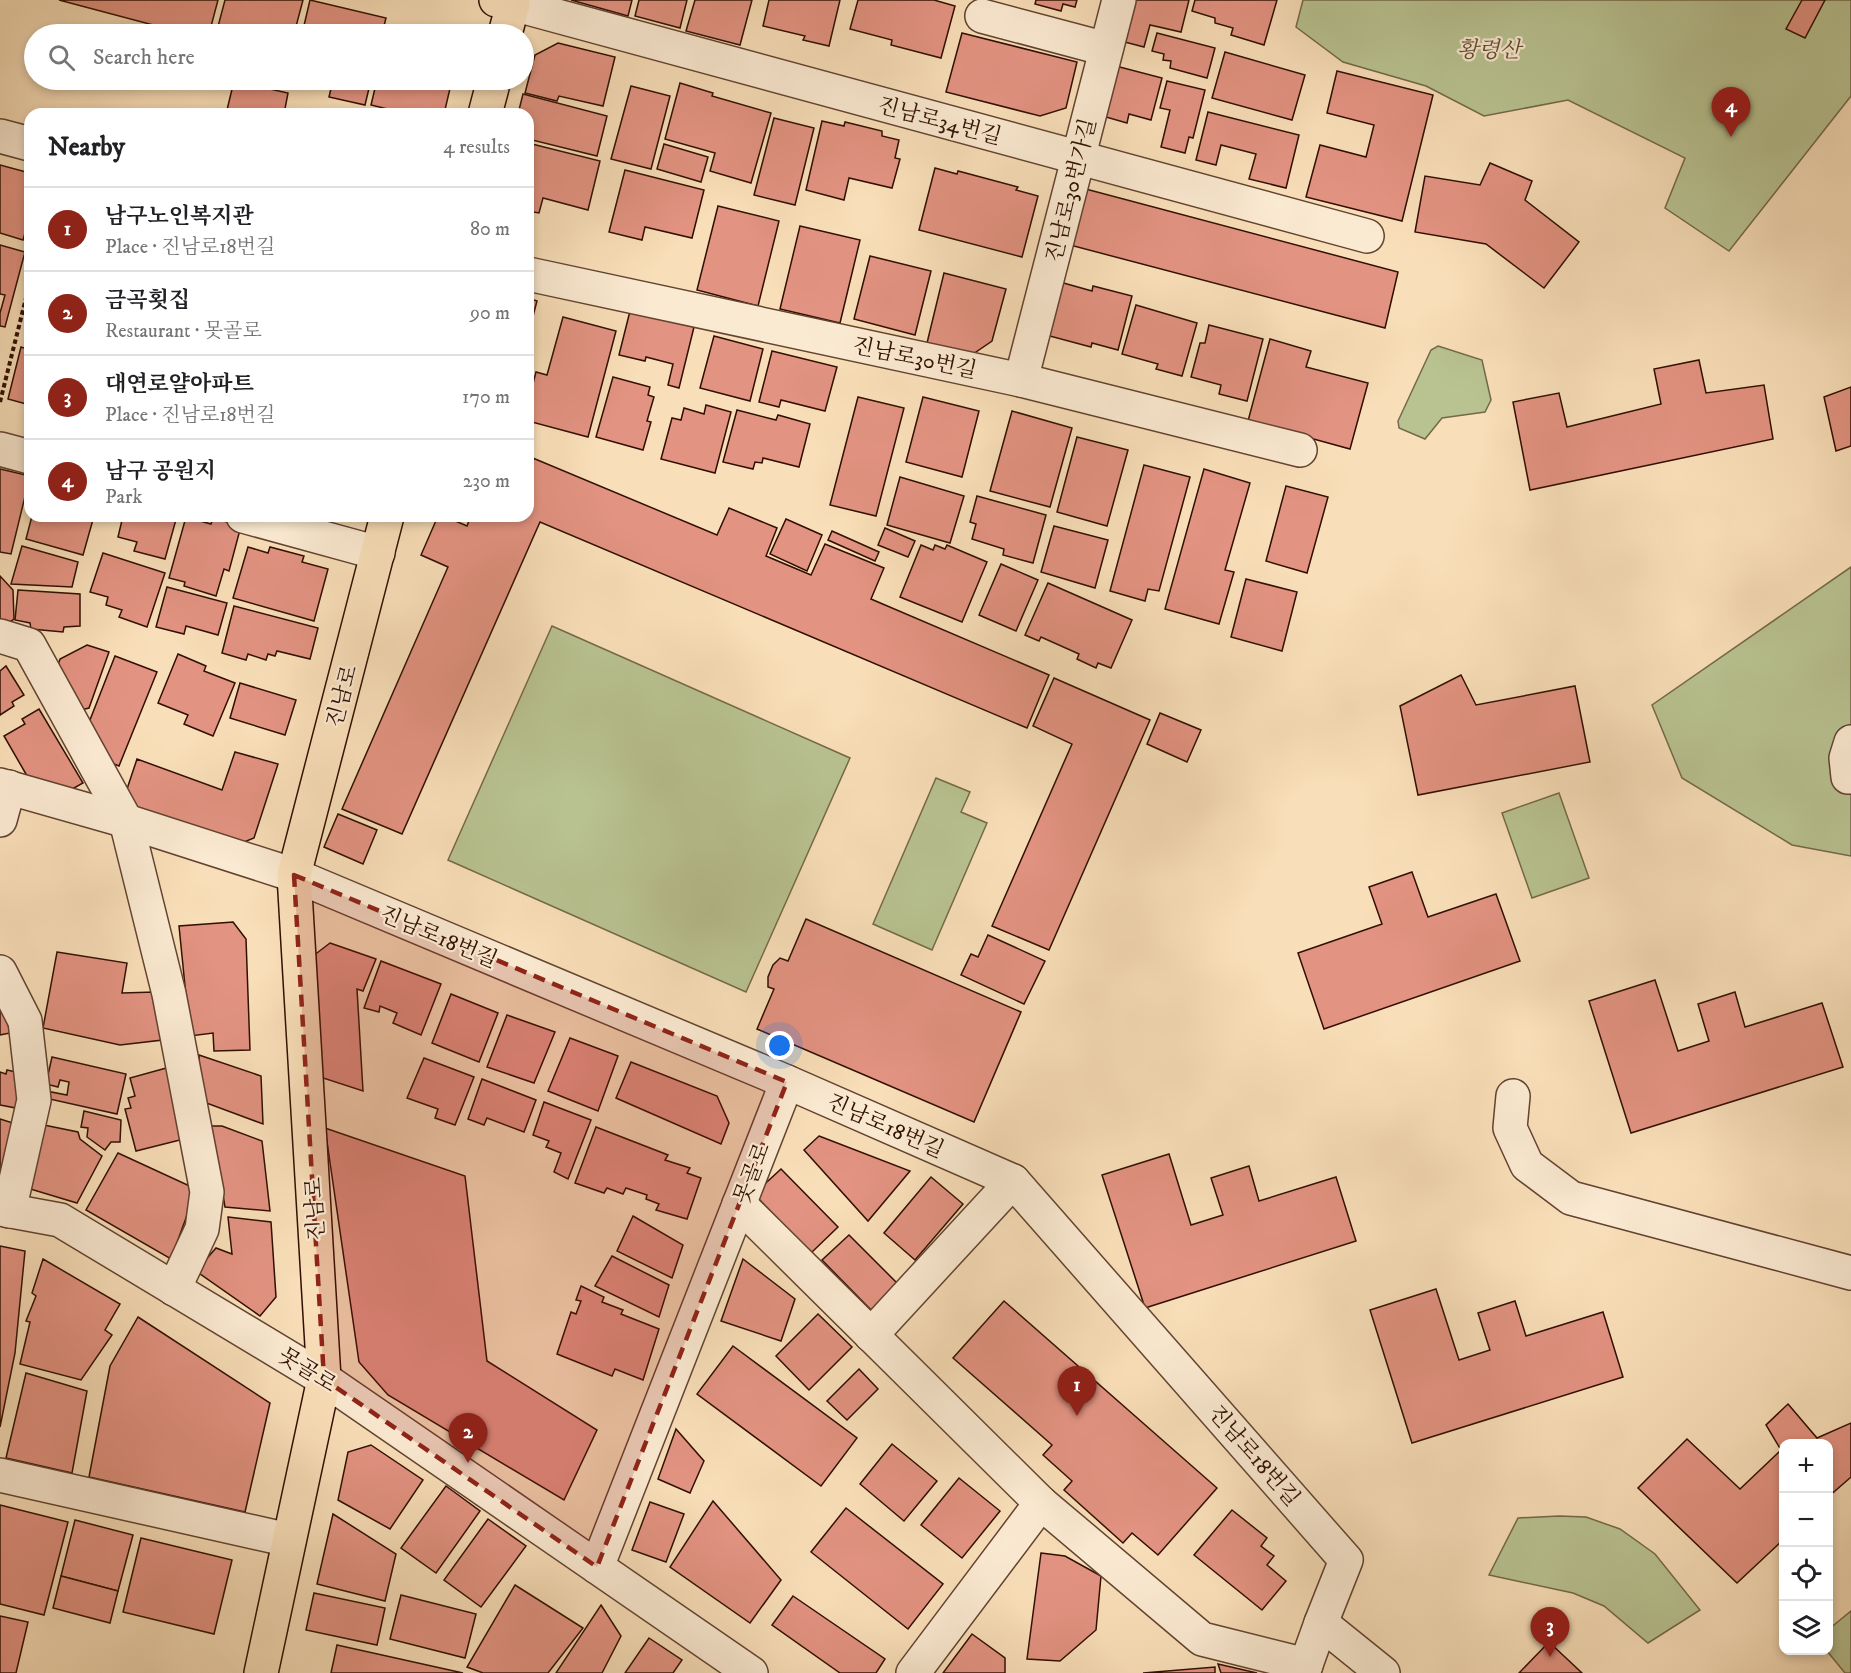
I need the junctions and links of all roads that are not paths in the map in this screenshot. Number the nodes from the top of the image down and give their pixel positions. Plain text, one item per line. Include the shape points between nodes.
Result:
1 (1119, 0) edge
2 (507, 10) edge
3 (982, 16) dead end
4 (1106, 49) junction
5 (491, 90) edge
6 (487, 108) edge
7 (0, 136) edge
8 (24, 142) edge
9 (1078, 158) junction
10 (1367, 236) dead end
11 (534, 275) edge
12 (1021, 380) junction
13 (0, 449) edge
14 (1300, 450) dead end
15 (24, 455) edge
16 (265, 522) edge
17 (386, 522) edge
18 (378, 553) junction
19 (0, 636) edge
20 (1851, 742) edge
21 (1851, 777) edge
22 (4, 786) edge
23 (0, 820) edge
24 (126, 821) junction
25 (294, 875) junction
26 (0, 972) edge
27 (787, 1082) junction
28 (1513, 1096) dead end
29 (1013, 1181) junction
30 (739, 1204) junction
31 (5, 1210) edge
32 (1851, 1273) edge
33 (174, 1289) junction
34 (871, 1335) junction
35 (324, 1378) junction
36 (0, 1475) edge
37 (1041, 1503) junction
38 (289, 1540) junction
39 (597, 1567) junction
40 (1321, 1623) junction
41 (1305, 1669) edge
42 (261, 1673) edge
43 (751, 1673) edge
44 (913, 1673) edge
45 (1383, 1673) edge

1 - 4 street, 진남로30번가길
2 - 9 street, 진남로34번길
3 - 4 street
4 - 9 street, 진남로30번가길
5 - 6 main road
7 - 8 street
9 - 10 street, 진남로34번길
9 - 12 street, 진남로30번가길
11 - 12 street, 진남로30번길
12 - 14 street, 진남로30번길
13 - 15 street
16 - 18 street
17 - 18 main road, 진남로
18 - 25 main road, 진남로
19 - 24 street via 29,645
20 - 21 street via 1846,758
22 - 23 street
22 - 24 street
24 - 25 street
24 - 33 street via 169,994 207,1192 202,1229
25 - 27 street, 진남로18번길
25 - 35 main road, 진남로
26 - 31 street via 25,1021 34,1100
27 - 29 street, 진남로18번길
27 - 30 street, 못골로
28 - 32 street via 1510,1128 1527,1165 1571,1198
29 - 34 street
29 - 40 street, 진남로18번길 via 1346,1560
30 - 34 street
30 - 39 street, 못골로
31 - 33 street, 못골로 via 60,1220
33 - 35 street, 못골로
34 - 37 street
35 - 38 main road, 진남로
35 - 39 street, 못골로
36 - 38 street
37 - 41 street via 1202,1639
37 - 44 street
38 - 42 main road, 진남로
39 - 43 street, 못골로
40 - 41 street
40 - 45 street

